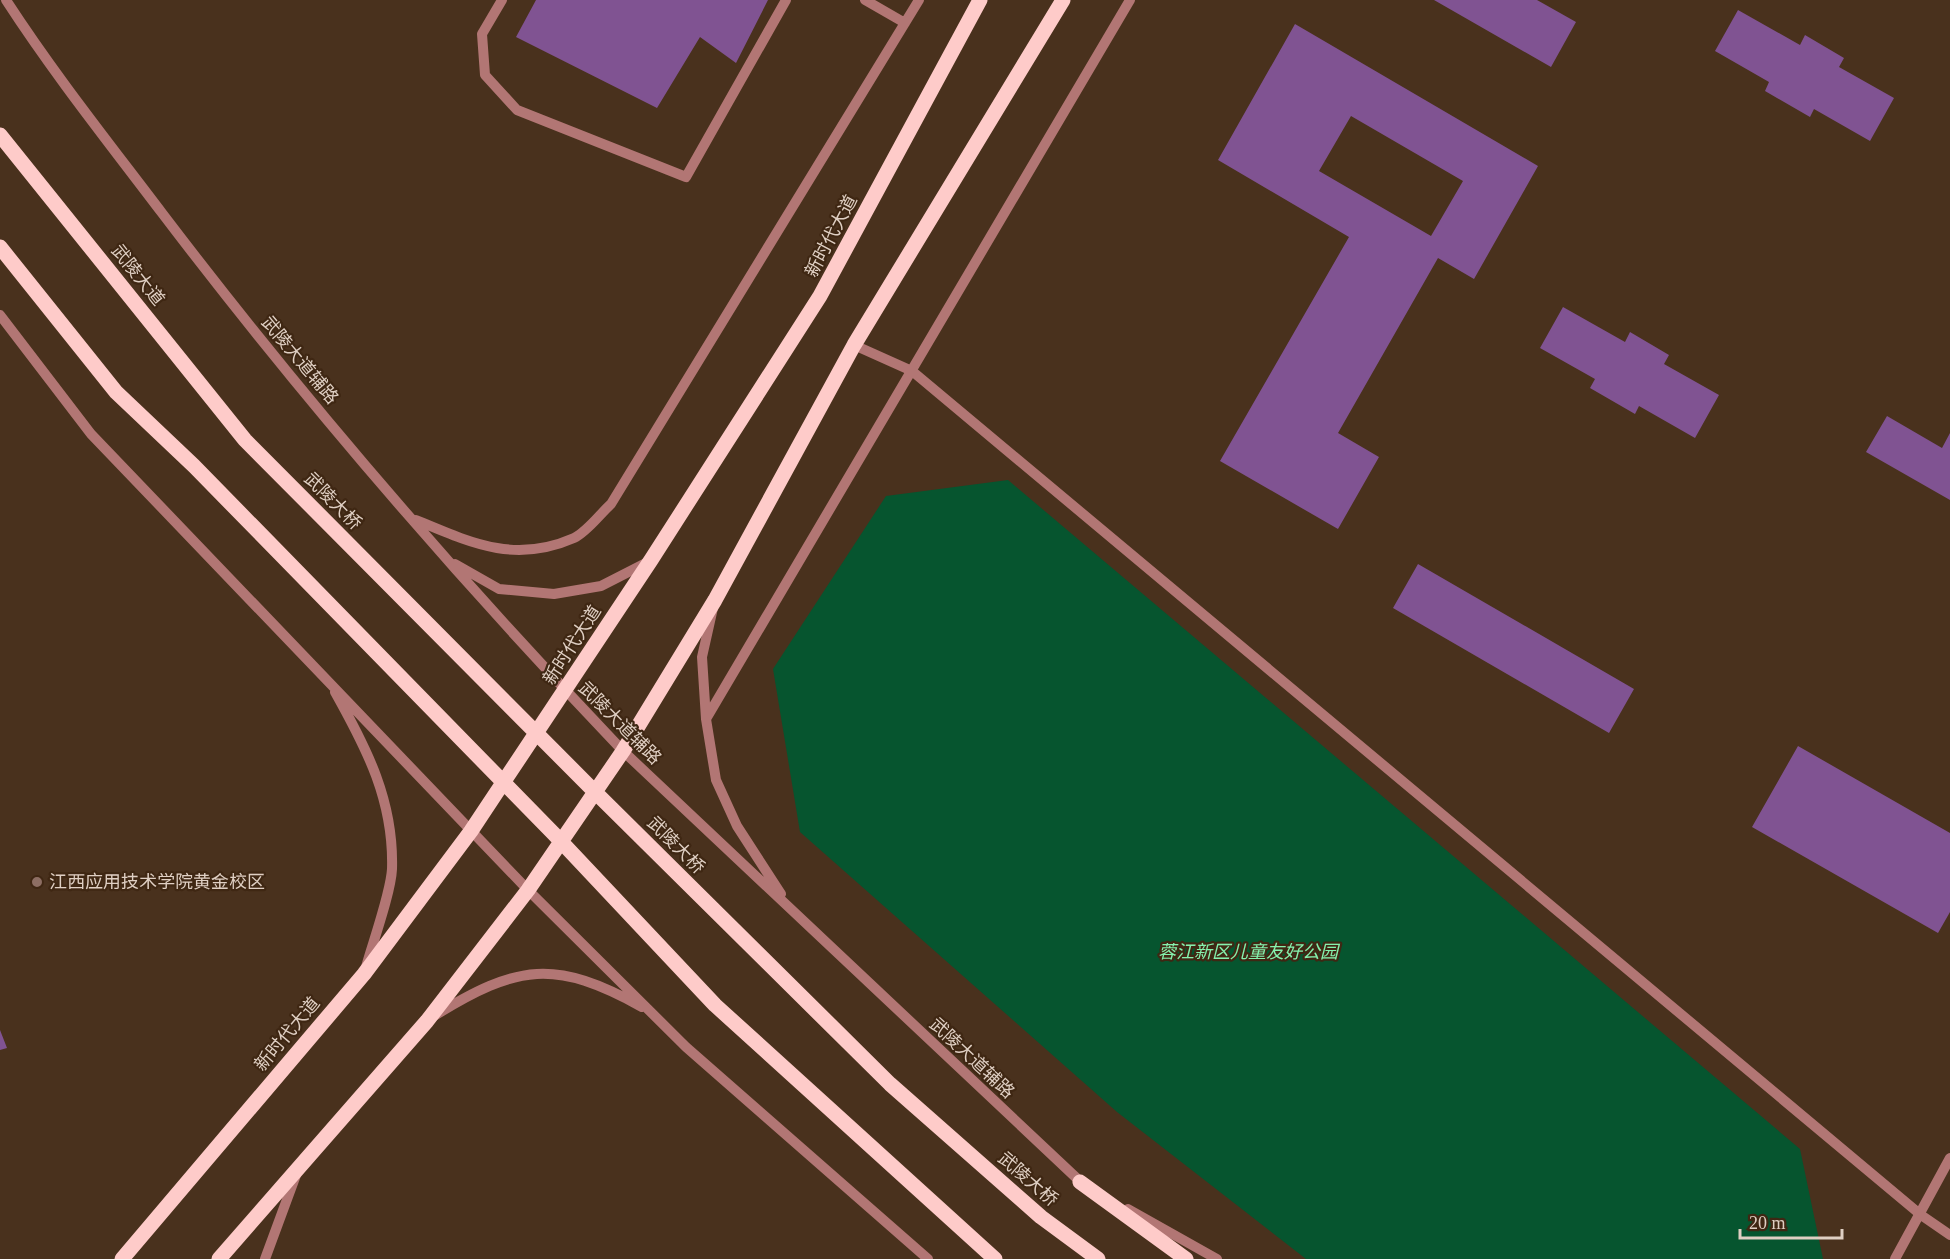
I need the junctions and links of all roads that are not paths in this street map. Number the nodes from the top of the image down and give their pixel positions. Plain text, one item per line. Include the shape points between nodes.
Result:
1 (6, 0) edge
2 (502, 0) edge
3 (786, 0) edge
4 (865, 0) edge
5 (919, 0) edge
6 (980, 0) edge
7 (1063, 0) edge
8 (1130, 0) edge
9 (905, 23) junction
10 (0, 135) edge
11 (0, 247) edge
12 (0, 315) edge
13 (854, 345) junction
14 (912, 371) junction
15 (245, 440) joint
16 (412, 519) junction
17 (445, 558) junction
18 (651, 560) junction
19 (715, 600) junction
20 (326, 676) junction
21 (565, 691) junction
22 (706, 720) junction
23 (623, 751) junction
24 (471, 831) junction
25 (528, 890) junction
26 (806, 925) junction
27 (364, 974) junction
28 (654, 1014) junction
29 (427, 1021) junction
30 (1950, 1158) edge
31 (299, 1167) junction
32 (1080, 1182) junction
33 (1921, 1215) junction
34 (1950, 1235) edge
35 (122, 1259) edge
36 (219, 1259) edge
37 (265, 1259) edge
38 (928, 1259) edge
39 (995, 1259) edge
40 (1098, 1259) edge
41 (1186, 1259) edge
42 (1216, 1259) edge
43 (1896, 1259) edge

1 - 16 street, 武陵大道辅路 via 43,56 240,315
2 - 3 street via 482,34 485,75 517,110 686,177
4 - 9 street
5 - 9 street
6 - 18 main road, 新时代大道 via 820,296
7 - 13 main road
8 - 14 street
9 - 16 street via 611,504 576,537 524,553 473,544
10 - 15 main road, 武陵大道
11 - 39 main road via 116,392 194,466 554,834 715,1005
12 - 20 street via 91,434
13 - 14 street
13 - 19 main road
14 - 22 street
14 - 33 street
15 - 40 main road, 武陵大桥 via 890,1084 1041,1217
16 - 17 street, 武陵大道辅路
17 - 18 street via 500,589 554,594 601,586
17 - 21 street, 武陵大道辅路
18 - 21 main road, 新时代大道
19 - 22 street via 702,657
19 - 23 main road
20 - 24 street
20 - 27 street via 366,748 386,803 392,870
21 - 23 street, 武陵大道辅路
21 - 24 main road, 新时代大道
22 - 26 street via 716,780 737,826 780,894
23 - 25 main road
23 - 26 street, 武陵大道辅路
24 - 25 street
24 - 27 main road, 新时代大道
25 - 28 street
25 - 29 main road
26 - 32 street, 武陵大道辅路
27 - 35 main road, 新时代大道
28 - 29 street via 603,986 558,973 509,978 473,992
28 - 38 street via 686,1047
29 - 31 main road
30 - 33 street
31 - 36 main road
31 - 37 street
32 - 41 main road
32 - 42 street, 武陵大道辅路
33 - 34 street
33 - 43 street

